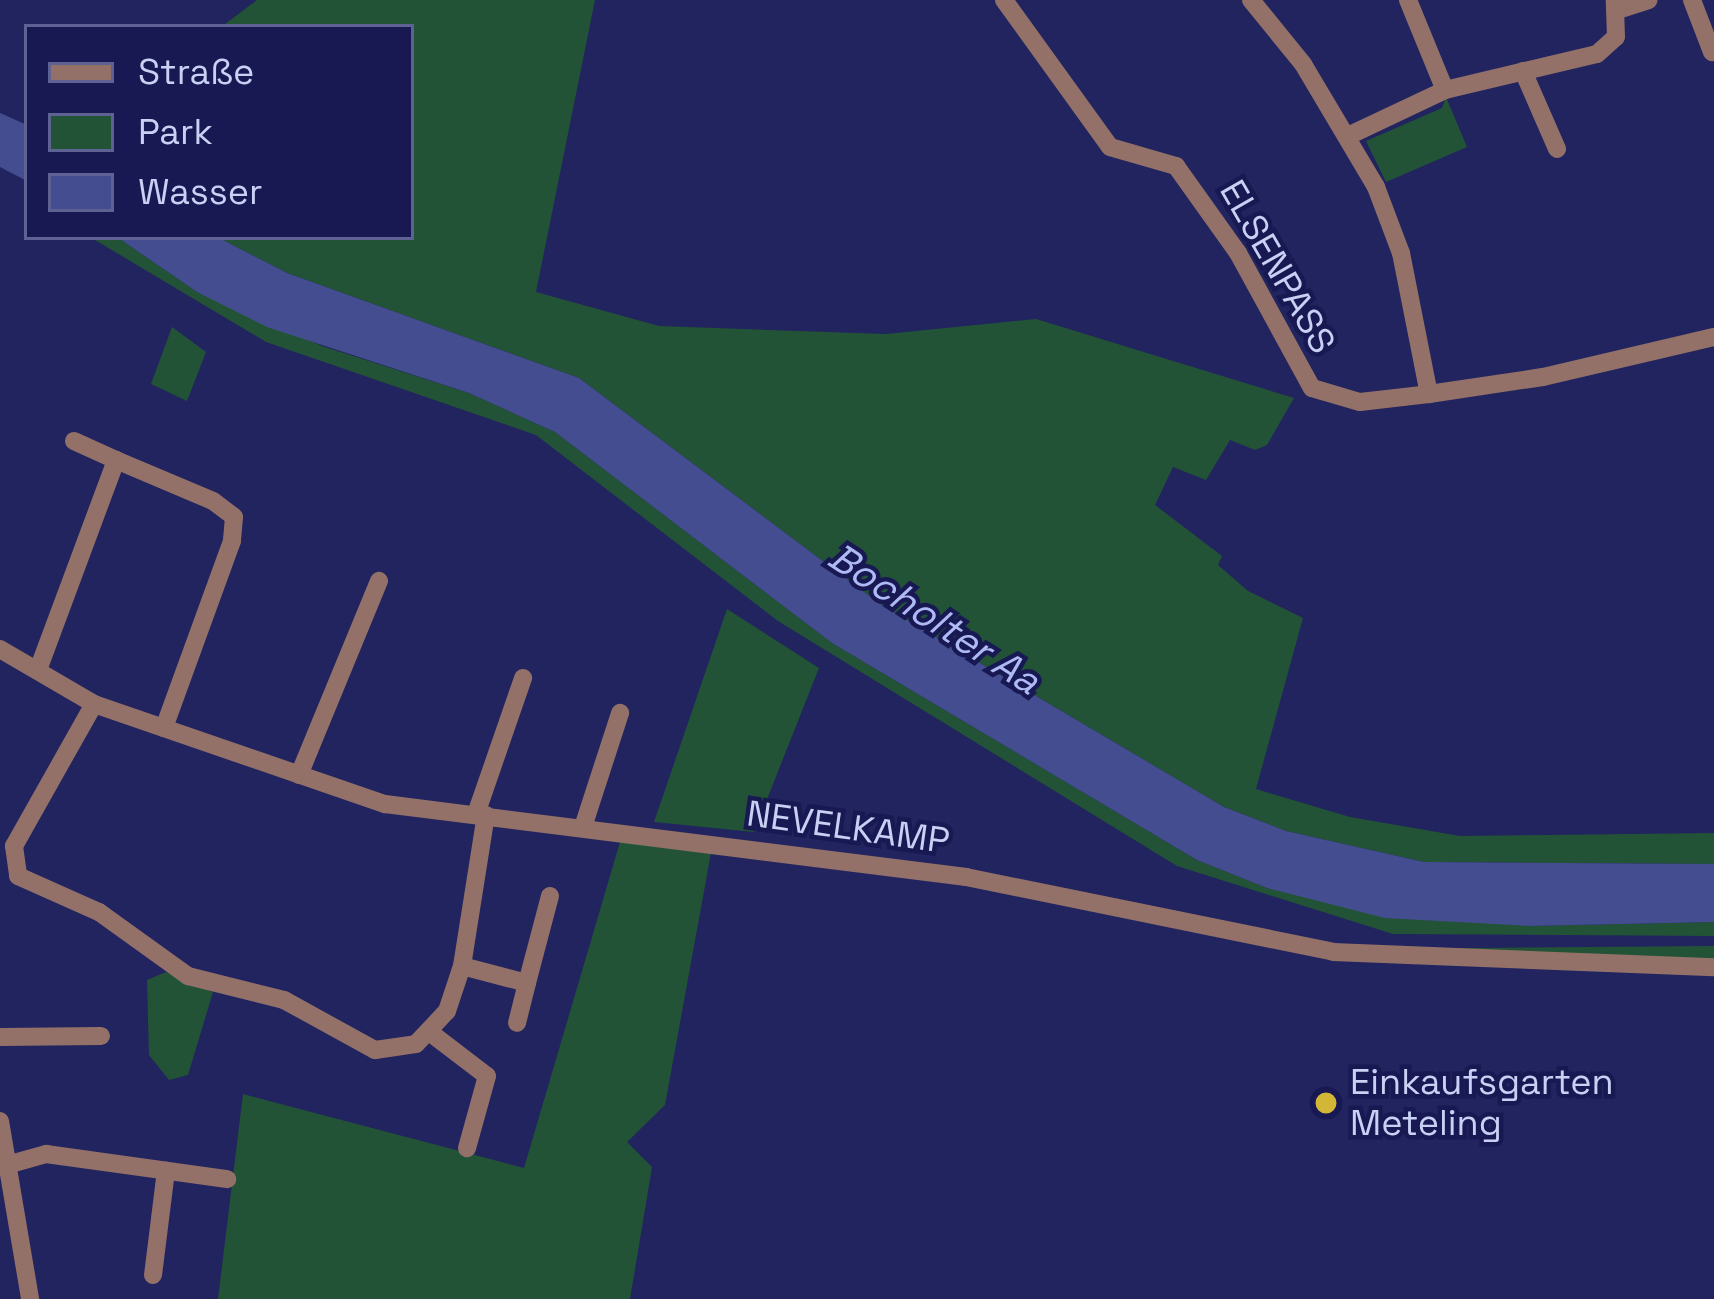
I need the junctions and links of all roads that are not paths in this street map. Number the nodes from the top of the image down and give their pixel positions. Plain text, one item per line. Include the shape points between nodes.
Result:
1 (1004, 0) edge
2 (1251, 0) edge
3 (1408, 0) edge
4 (1648, 0) edge
5 (1693, 0) edge
6 (1617, 5) edge
7 (1712, 52) edge
8 (1523, 71) junction
9 (1445, 91) junction
10 (1350, 135) junction
11 (1557, 149) dead end
12 (1714, 337) edge
13 (1429, 394) junction
14 (74, 441) dead end
15 (116, 460) junction
16 (379, 581) dead end
17 (0, 649) edge
18 (38, 670) junction
19 (523, 678) dead end
20 (94, 704) junction
21 (620, 713) dead end
22 (164, 728) junction
23 (299, 775) junction
24 (481, 815) junction
25 (584, 824) junction
26 (6, 873) edge
27 (550, 896) dead end
28 (462, 966) junction
29 (1714, 967) edge
30 (527, 983) junction
31 (517, 1023) dead end
32 (432, 1034) junction
33 (101, 1036) dead end
34 (0, 1037) edge
35 (0, 1121) edge
36 (466, 1148) dead end
37 (8, 1165) junction
38 (166, 1171) junction
39 (227, 1179) dead end
40 (10, 1244) edge
41 (153, 1275) dead end
42 (30, 1299) edge

1 - 13 street, ELSENPASS via 1110,147 1177,166 1238,253 1303,379 1360,402
2 - 10 street
3 - 9 street
4 - 6 street
5 - 7 street
6 - 8 street via 1609,48
8 - 9 street
8 - 11 street
9 - 10 street
10 - 13 street via 1401,253
12 - 13 street, ELSENPASS
14 - 15 street
15 - 18 street
15 - 22 street via 234,517
16 - 23 street
17 - 18 street, NEVELKAMP
18 - 20 street, NEVELKAMP
19 - 24 street
20 - 22 street, NEVELKAMP
20 - 26 street
21 - 25 street
22 - 23 street, NEVELKAMP
23 - 24 street, NEVELKAMP via 385,803
24 - 25 street, NEVELKAMP
24 - 28 street
25 - 29 street, NEVELKAMP via 1029,887 1333,952
26 - 32 street via 99,912 188,976 284,1000 355,1043 397,1051
27 - 30 street
28 - 30 street
28 - 32 street
30 - 31 street
32 - 36 street via 488,1076
33 - 34 street
35 - 37 street
37 - 38 street via 46,1154
37 - 40 street
38 - 39 street
38 - 41 street
40 - 42 street

